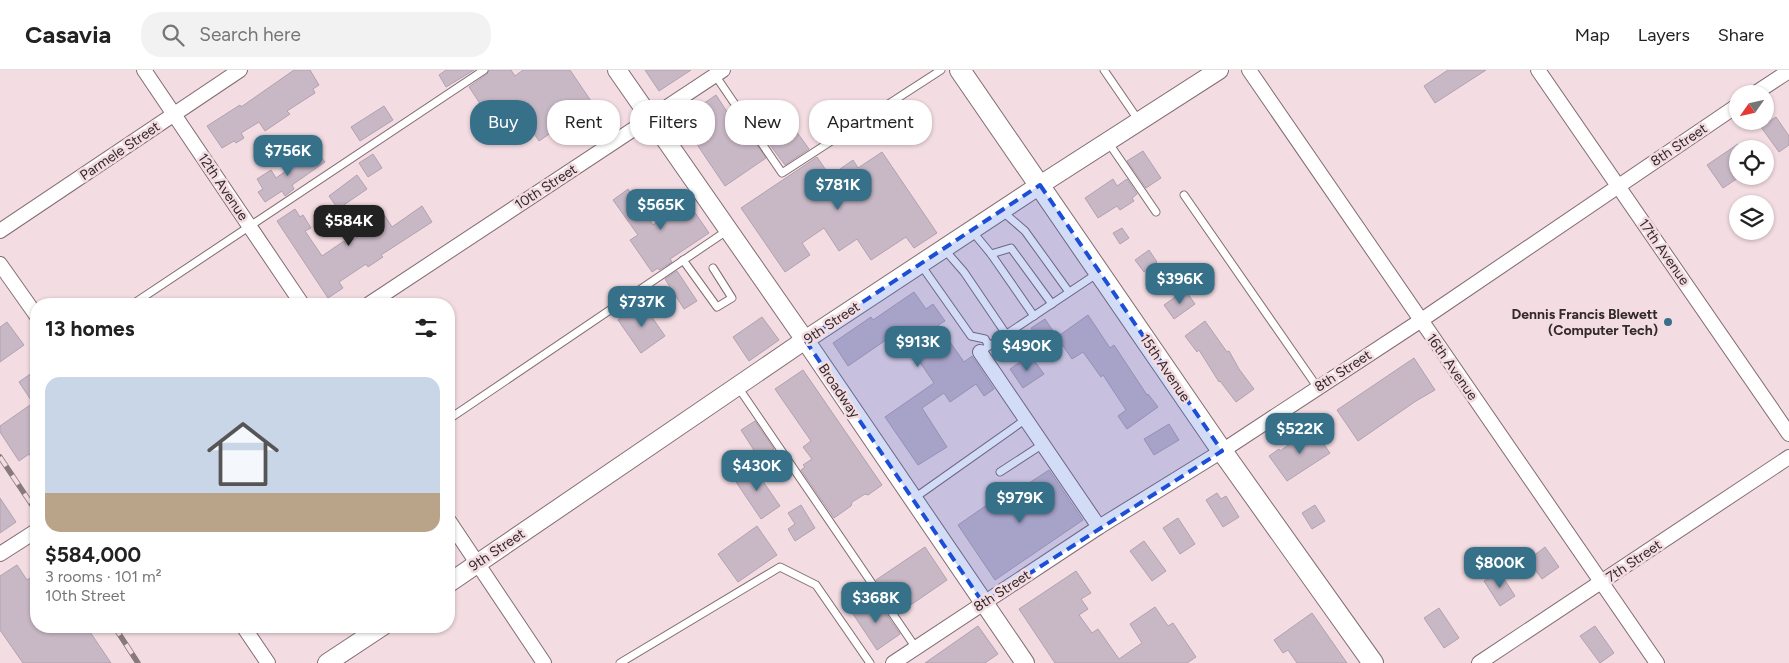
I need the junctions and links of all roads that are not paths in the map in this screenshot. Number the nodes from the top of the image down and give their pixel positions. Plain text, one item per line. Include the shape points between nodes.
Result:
1 (144, 70) edge
2 (240, 70) edge
3 (484, 70) edge
4 (617, 70) edge
5 (941, 70) edge
6 (960, 70) edge
7 (1104, 70) edge
8 (1219, 70) edge
9 (1249, 70) edge
10 (1538, 70) edge
11 (1789, 71) edge
12 (719, 73) edge
13 (1768, 85) edge
14 (638, 100) edge
15 (678, 100) edge
16 (1729, 111) edge
17 (174, 115) junction
18 (1140, 121) junction
19 (630, 131) edge
20 (1107, 142) junction
21 (669, 145) edge
22 (1040, 185) junction
23 (1618, 185) junction
24 (1184, 195) dead end
25 (1002, 211) junction
26 (1156, 212) dead end
27 (250, 225) junction
28 (728, 230) junction
29 (0, 231) edge
30 (972, 231) junction
31 (944, 249) junction
32 (991, 254) junction
33 (683, 260) junction
34 (0, 264) edge
35 (921, 264) junction
36 (713, 268) dead end
37 (1100, 272) junction
38 (1069, 292) junction
39 (141, 298) edge
40 (298, 298) edge
41 (378, 298) edge
42 (1052, 304) junction
43 (30, 306) edge
44 (1034, 316) junction
45 (1420, 320) junction
46 (1006, 334) junction
47 (805, 340) junction
48 (985, 349) junction
49 (738, 386) junction
50 (1318, 388) junction
51 (455, 415) edge
52 (1026, 419) junction
53 (1789, 434) edge
54 (1043, 444) junction
55 (1222, 451) junction
56 (1789, 457) edge
57 (1000, 472) dead end
58 (913, 499) junction
59 (1099, 527) junction
60 (455, 530) edge
61 (30, 535) edge
62 (0, 554) edge
63 (478, 564) junction
64 (455, 579) edge
65 (1601, 583) junction
66 (983, 603) junction
67 (248, 633) edge
68 (372, 633) edge
69 (916, 648) junction
70 (897, 662) edge
71 (268, 663) edge
72 (327, 663) edge
73 (544, 663) edge
74 (620, 663) edge
75 (870, 663) edge
76 (1025, 663) edge
77 (1373, 663) edge
78 (1479, 663) edge
79 (1657, 663) edge

1 - 17 street, 12th Avenue
2 - 17 street, Parmele Street
3 - 27 lane
4 - 14 street, Broadway
5 - 12 lane via 782,173
6 - 22 main road, 15th Avenue
7 - 18 lane
8 - 18 street, 9th Street
9 - 45 street, 16th Avenue
10 - 23 street, 17th Avenue
11 - 13 street
12 - 15 street, 10th Street
16 - 23 street, 8th Street
17 - 27 street, 12th Avenue
17 - 29 street, Parmele Street
18 - 20 street, 9th Street
19 - 41 street, 10th Street
20 - 22 street, 9th Street
20 - 26 lane
21 - 28 street, Broadway
22 - 25 street, 9th Street
22 - 37 main road, 15th Avenue
23 - 45 street, 8th Street
23 - 53 street, 17th Avenue
24 - 50 lane
25 - 30 street, 9th Street
25 - 38 lane via 1025,231
27 - 39 lane
27 - 40 street, 12th Avenue
28 - 33 lane
28 - 47 street, Broadway
30 - 31 street, 9th Street
30 - 32 lane
31 - 35 street, 9th Street
31 - 46 lane via 964,272
32 - 42 lane via 1011,248
32 - 44 lane
33 - 36 lane via 717,307 732,298
33 - 51 lane
34 - 43 street
35 - 47 street, 9th Street
35 - 48 lane via 971,336 985,339
37 - 38 lane
37 - 55 main road, 15th Avenue
38 - 42 lane
42 - 44 lane
44 - 46 lane
45 - 50 street, 8th Street
45 - 65 street, 16th Avenue
46 - 48 lane
47 - 49 street, 9th Street
47 - 58 street, Broadway
48 - 52 street
49 - 63 street, 9th Street
49 - 69 lane
50 - 55 street, 8th Street
52 - 54 street
52 - 58 lane
54 - 57 lane
54 - 59 street
55 - 59 street, 8th Street
55 - 77 main road, 15th Avenue
56 - 65 street, 7th Street
58 - 66 street, Broadway
59 - 66 street, 8th Street
60 - 63 street
61 - 62 street
63 - 64 street, 9th Street
63 - 73 street
65 - 78 street, 7th Street
65 - 79 street, 16th Avenue
66 - 69 street, 8th Street
66 - 76 street, Broadway
67 - 71 street
68 - 72 street
69 - 70 street, 8th Street
74 - 75 lane via 780,567 816,585

